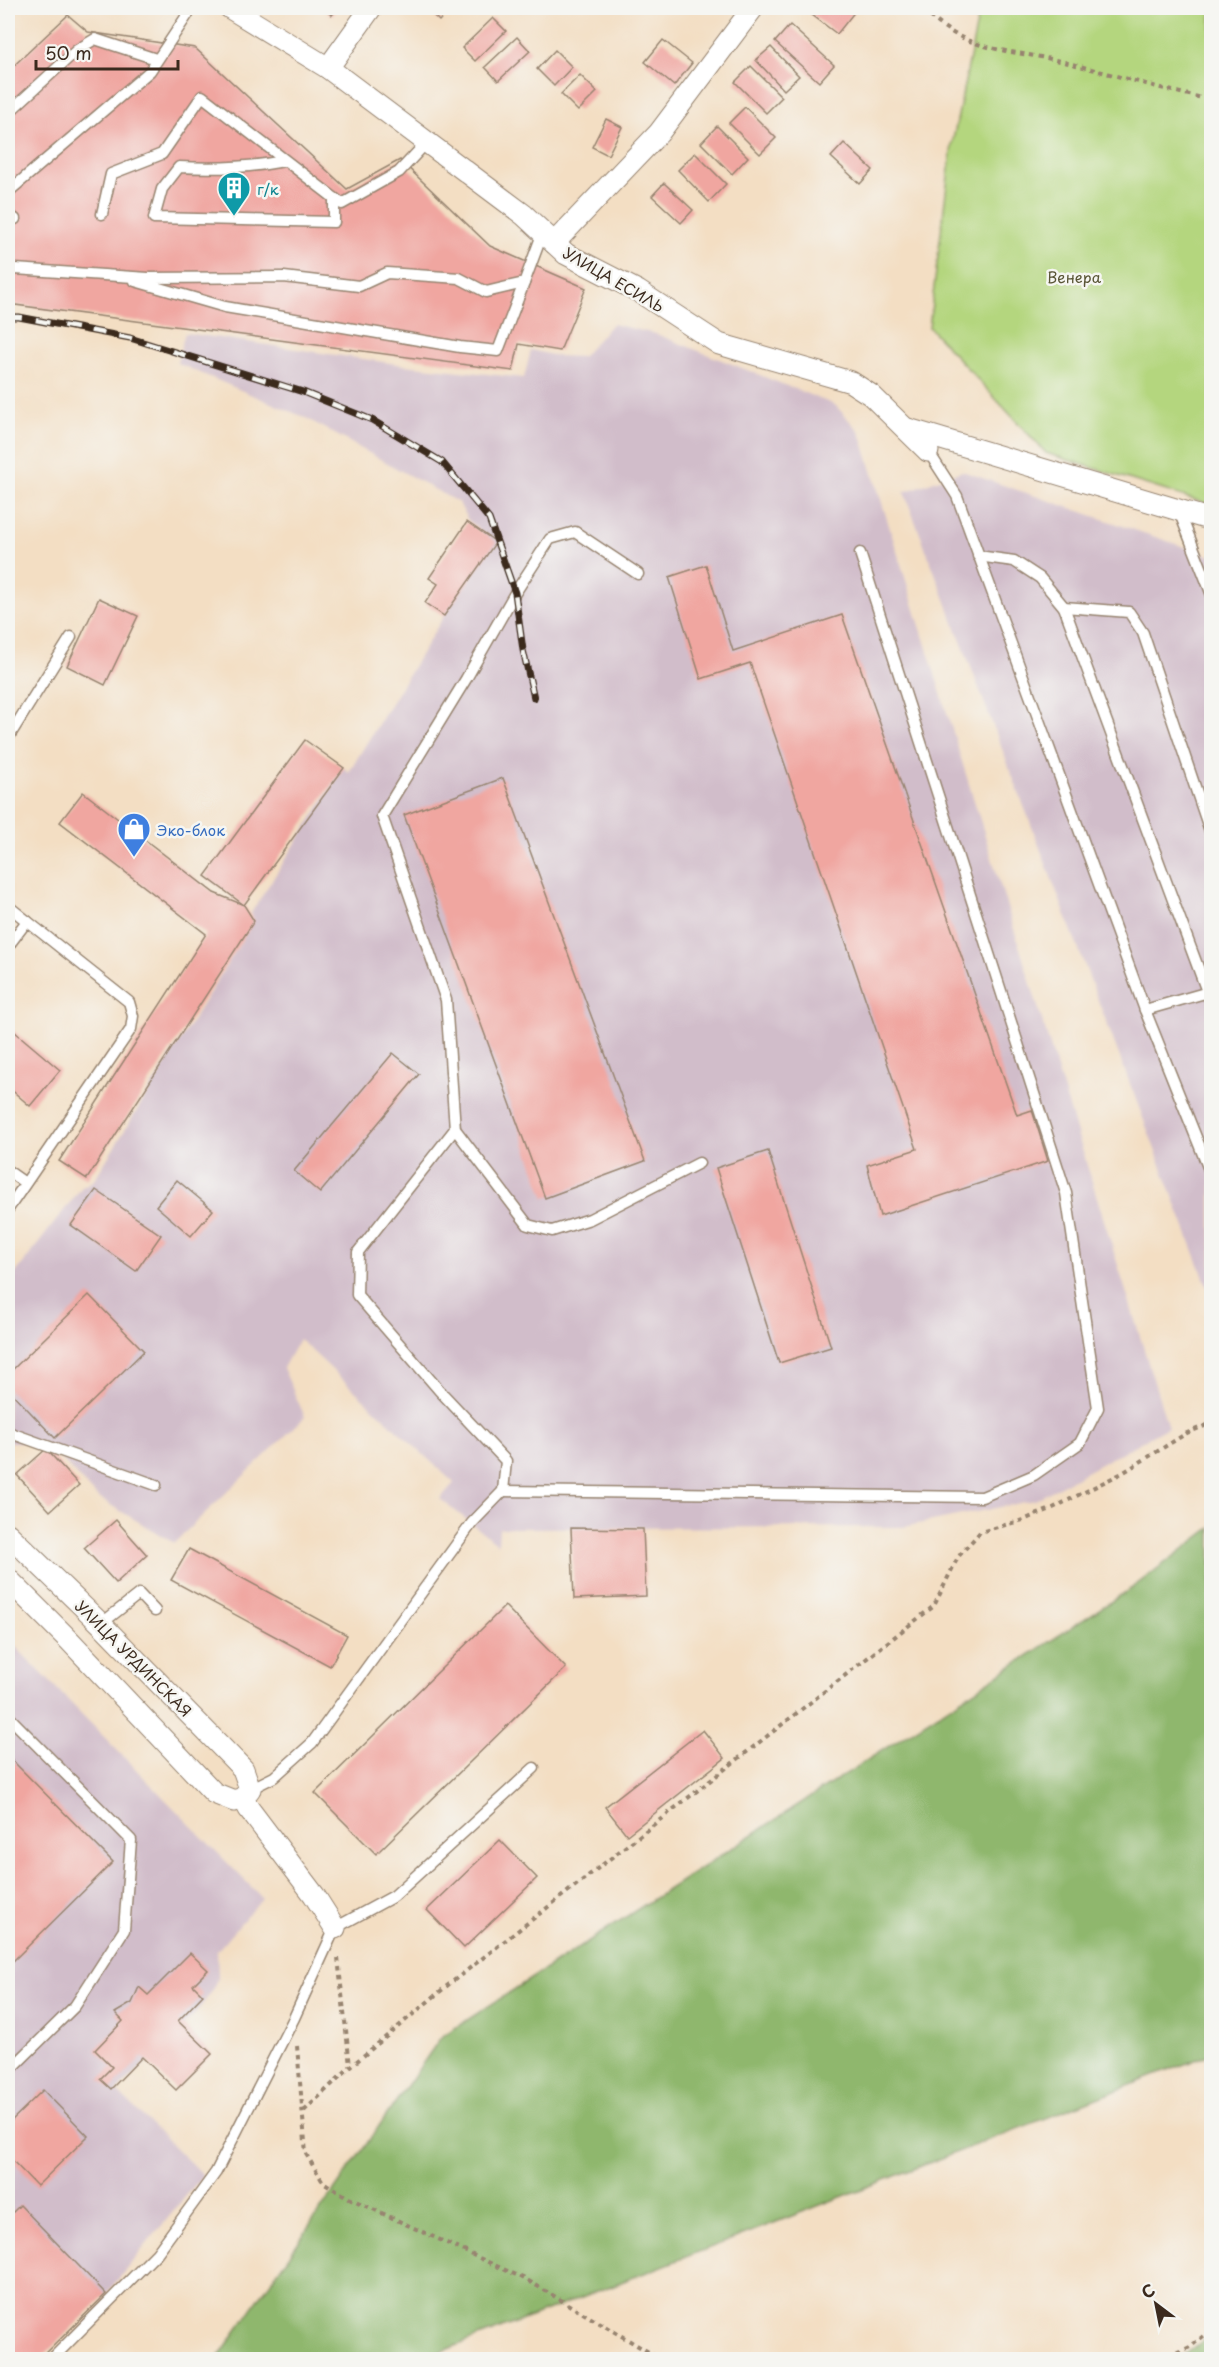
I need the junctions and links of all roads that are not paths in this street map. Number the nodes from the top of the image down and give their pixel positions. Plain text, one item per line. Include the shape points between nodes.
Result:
1 (192, 8) edge
2 (230, 8) edge
3 (371, 8) edge
4 (753, 8) edge
5 (156, 59) junction
6 (328, 68) junction
7 (8, 113) edge
8 (427, 142) junction
9 (162, 153) junction
10 (284, 160) junction
11 (179, 167) junction
12 (8, 192) edge
13 (334, 198) junction
14 (102, 214) dead end
15 (548, 237) junction
16 (8, 272) edge
17 (115, 275) junction
18 (524, 283) junction
19 (904, 428) junction
20 (928, 451) joint
21 (1179, 511) junction
22 (1212, 520) edge
23 (860, 552) dead end
24 (978, 556) junction
25 (638, 574) dead end
26 (1212, 595) edge
27 (1064, 607) junction
28 (71, 637) dead end
29 (8, 738) edge
30 (1212, 837) edge
31 (8, 906) edge
32 (27, 921) junction
33 (8, 946) edge
34 (1209, 992) edge
35 (1212, 1005) edge
36 (1145, 1011) junction
37 (455, 1129) junction
38 (699, 1163) dead end
39 (8, 1171) edge
40 (1212, 1177) edge
41 (25, 1183) junction
42 (8, 1209) edge
43 (8, 1432) edge
44 (156, 1485) dead end
45 (503, 1491) junction
46 (8, 1534) edge
47 (8, 1579) edge
48 (155, 1611) dead end
49 (101, 1624) junction
50 (8, 1716) edge
51 (534, 1768) dead end
52 (247, 1793) junction
53 (335, 1928) junction
54 (8, 2072) edge
55 (51, 2360) edge

1 - 5 lane
2 - 6 street, УЛИЦА ЕСИЛЬ
3 - 6 street
4 - 15 street via 659,133
5 - 7 lane via 95,39 77,50
5 - 12 lane via 150,71
6 - 8 street, УЛИЦА ЕСИЛЬ
8 - 13 lane via 399,172 342,204
8 - 15 street, УЛИЦА ЕСИЛЬ
9 - 10 lane via 202,96
9 - 11 lane
9 - 14 lane via 111,174
10 - 11 lane via 214,169
10 - 13 lane
11 - 13 lane via 162,189 154,218 334,222
15 - 18 lane
15 - 19 street, УЛИЦА ЕСИЛЬ via 566,254 638,291 719,344 851,382 871,395
16 - 17 lane via 15,269
17 - 18 lane via 284,277 359,286 387,273 459,278 486,292
17 - 18 lane via 225,307 498,351
19 - 20 street, УЛИЦА ЕСИЛЬ
19 - 21 street
20 - 24 lane via 957,496
21 - 22 street
21 - 26 lane
23 - 45 lane via 1066,1193 1098,1408 1080,1443 1034,1475 982,1497
24 - 27 lane via 1014,561 1040,578
24 - 36 lane
25 - 37 lane via 575,532 550,539 382,816 446,1000
27 - 30 lane via 1130,612 1143,633
27 - 34 lane
28 - 29 lane
31 - 32 lane
32 - 33 lane
32 - 41 lane via 129,1002 133,1016 131,1029
34 - 35 lane
34 - 36 lane
36 - 40 lane
37 - 38 lane via 528,1225 552,1231 590,1219
37 - 45 lane via 358,1252 357,1295 507,1461
39 - 41 lane
41 - 42 lane
43 - 44 lane
45 - 52 lane via 472,1523 312,1743 274,1777
46 - 49 street, УЛИЦА УРДИНСКАЯ
47 - 52 street via 214,1793 234,1801
48 - 49 lane via 139,1594
49 - 52 street, УЛИЦА УРДИНСКАЯ via 243,1769
50 - 54 lane via 131,1839 124,1930 75,2006
51 - 53 lane via 394,1896
52 - 53 street, УЛИЦА УРДИНСКАЯ via 262,1827
53 - 55 lane via 216,2172 157,2253

